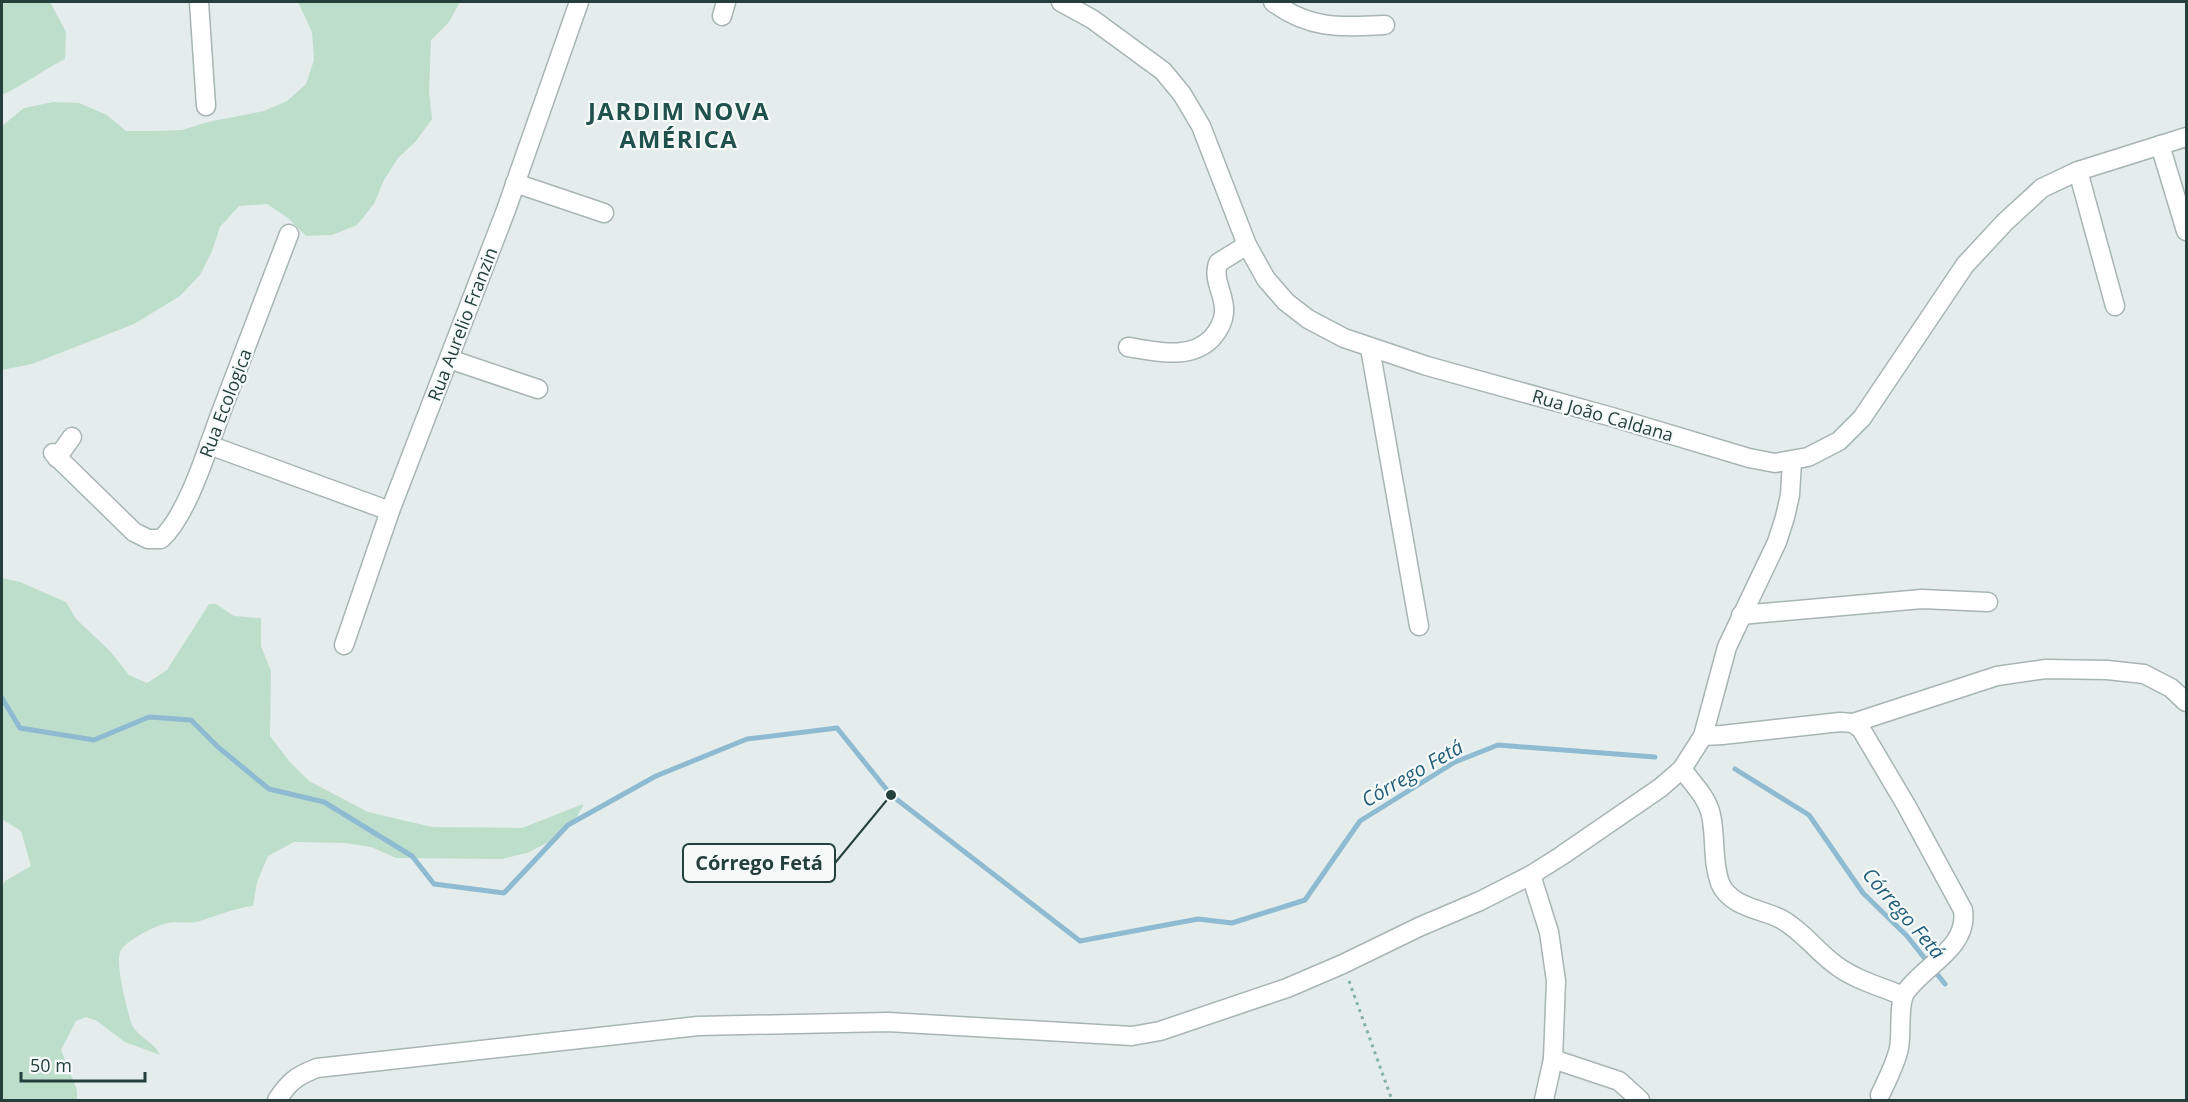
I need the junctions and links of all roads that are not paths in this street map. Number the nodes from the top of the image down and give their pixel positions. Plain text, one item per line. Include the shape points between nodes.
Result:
1 (199, 2) edge
2 (579, 2) edge
3 (1061, 2) edge
4 (1273, 2) edge
5 (1385, 25) dead end
6 (206, 106) dead end
7 (2187, 137) edge
8 (2160, 145) junction
9 (2078, 171) junction
10 (515, 183) junction
11 (604, 213) dead end
12 (2187, 231) edge
13 (289, 234) dead end
14 (1247, 245) junction
15 (2115, 306) dead end
16 (1128, 347) dead end
17 (1370, 348) junction
18 (448, 359) junction
19 (538, 389) dead end
20 (72, 437) dead end
21 (209, 445) junction
22 (1792, 461) junction
23 (390, 512) junction
24 (1988, 602) dead end
25 (1741, 615) junction
26 (1419, 626) dead end
27 (344, 645) dead end
28 (2187, 702) edge
29 (1853, 723) junction
30 (1703, 736) junction
31 (1682, 769) junction
32 (1531, 875) junction
33 (1903, 996) junction
34 (1553, 1059) junction
35 (1880, 1095) dead end
36 (277, 1101) edge
37 (1544, 1101) edge
38 (1640, 1101) edge

1 - 6 street
2 - 10 street, Rua Aurelio Franzin
3 - 14 street, Rua João Caldana via 1092,19 1163,71 1182,94 1201,126
4 - 5 street via 1311,22 1335,28
7 - 8 street, Rua João Caldana
8 - 9 street, Rua João Caldana
8 - 12 street
9 - 15 street
9 - 22 street, Rua João Caldana via 2042,188 1965,265 1862,418 1839,441
10 - 11 street
10 - 18 street, Rua Aurelio Franzin
13 - 21 street, Rua Ecologica
14 - 16 street via 1218,263 1216,278 1224,313 1220,329 1207,343 1187,352
14 - 17 street, Rua João Caldana via 1266,279 1286,302 1308,319
17 - 22 street, Rua João Caldana via 1749,458 1775,463
17 - 26 street
18 - 19 street
18 - 23 street, Rua Aurelio Franzin
20 - 21 street, Rua Ecologica via 55,455 134,532 148,539 161,539 171,530
21 - 23 street
22 - 25 street via 1790,495 1777,542
23 - 27 street, Rua Aurelio Franzin
24 - 25 street via 1922,599
25 - 30 street via 1727,647
28 - 29 street via 2171,688 2144,674 2046,669 1996,676
29 - 30 street
29 - 33 street via 1861,729 1883,767 1965,920 1956,942
30 - 31 street
31 - 32 street
31 - 33 street via 1706,801 1721,884 1729,896 1781,919 1836,966
32 - 34 street via 1549,932 1556,981
32 - 36 street via 1343,964 1256,998 1132,1036 888,1022 698,1026 317,1068 298,1075
33 - 35 street via 1899,1051
34 - 37 street
34 - 38 street via 1619,1081

